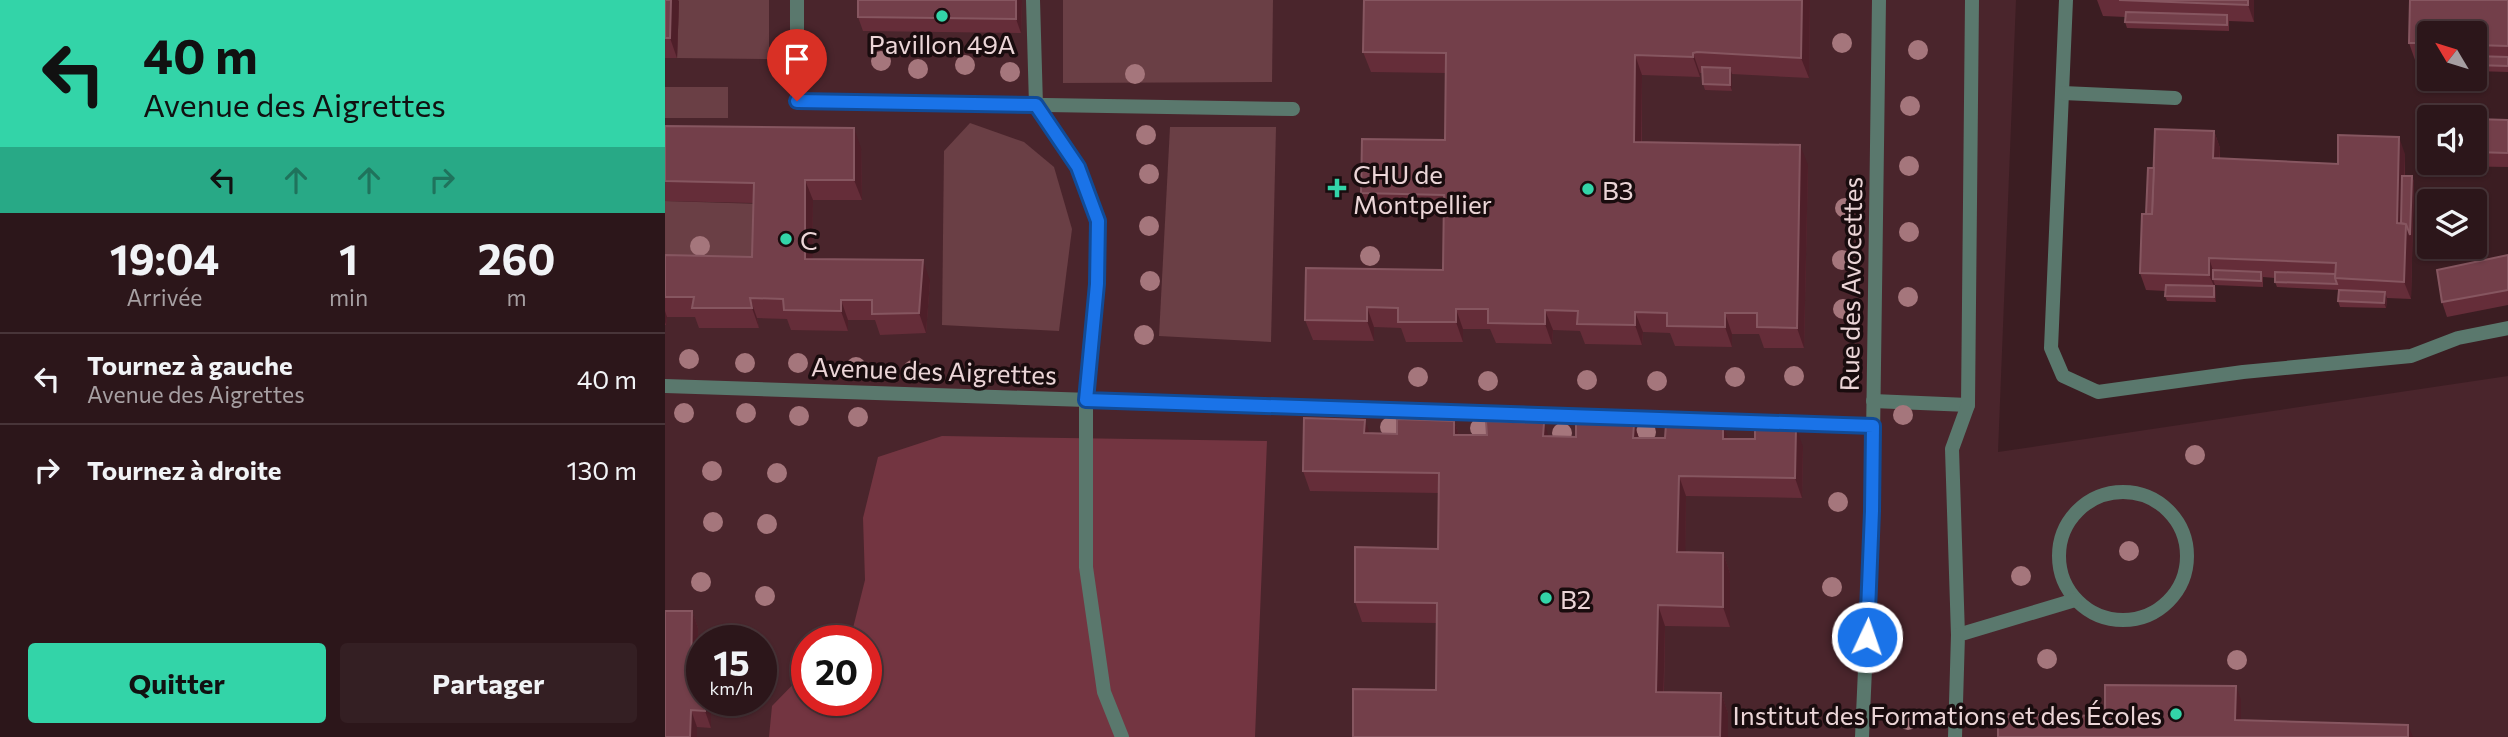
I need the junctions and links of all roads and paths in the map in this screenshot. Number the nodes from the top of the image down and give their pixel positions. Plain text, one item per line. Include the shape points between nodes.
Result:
1 (797, 0) edge
2 (1033, 0) edge
3 (1879, 0) edge
4 (1972, 0) edge
5 (2066, 0) edge
6 (2063, 93) junction
7 (2175, 98) dead end
8 (1036, 105) junction
9 (1293, 109) dead end
10 (2508, 328) edge
11 (665, 386) edge
12 (1086, 400) junction
13 (1873, 401) junction
14 (1968, 405) junction
15 (1873, 426) junction
16 (2075, 600) junction
17 (1958, 635) junction
18 (1122, 737) edge
19 (1862, 737) edge
20 (1955, 737) edge

1 - 8 lane via 797,101
2 - 8 lane
3 - 13 lane, Rue des Avocettes
4 - 14 lane
5 - 6 lane
6 - 7 lane
6 - 10 lane via 2050,348 2063,376 2098,393 2243,372 2410,356 2458,338
8 - 9 lane
8 - 12 lane via 1078,167 1098,221
11 - 12 lane, Avenue des Aigrettes
12 - 15 lane, Avenue des Aigrettes
12 - 18 lane via 1086,567 1104,692
13 - 14 lane
13 - 15 lane, Rue des Avocettes
14 - 17 lane via 1952,449
15 - 19 lane, Rue des Avocettes
16 - 16 lane via 2064,583 2060,543 2081,507 2118,491 2157,500 2173,514 2185,533 2185,577 2174,597 2157,612 2136,620 2114,621 2092,614
16 - 17 lane
17 - 20 lane

